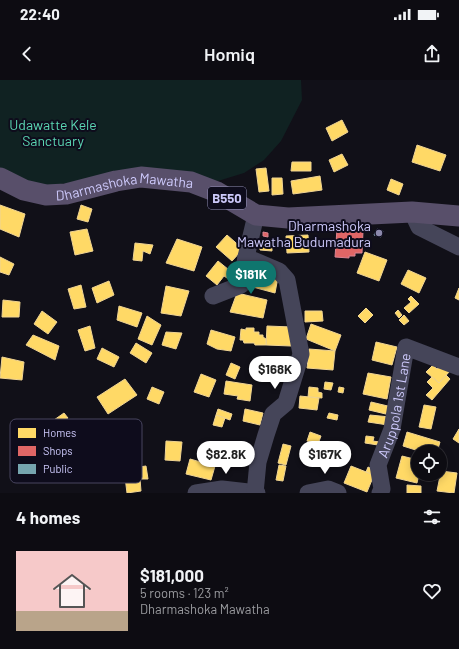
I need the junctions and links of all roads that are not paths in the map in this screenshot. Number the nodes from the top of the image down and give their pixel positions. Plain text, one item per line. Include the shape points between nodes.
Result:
1 (0, 178) edge
2 (412, 212) junction
3 (256, 215) junction
4 (459, 216) edge
5 (459, 247) edge
6 (246, 257) junction
7 (213, 296) dead end
8 (459, 367) edge
9 (196, 493) edge
10 (250, 493) edge
11 (256, 493) edge
12 (308, 493) edge
13 (338, 493) edge
14 (380, 493) edge

1 - 3 main road, Dharmashoka Mawatha / B550 via 24,190 46,195 66,194 116,180 141,177 191,182 216,192
2 - 3 main road, Dharmashoka Mawatha / B550 via 288,218
2 - 4 main road, Dharmashoka Mawatha / B550
2 - 5 street via 419,227
3 - 6 street
6 - 7 street via 241,285
6 - 11 street via 279,271 287,280 301,354 286,403 273,414 266,435 258,462
8 - 14 street, Aruppola 1st Lane via 406,347 392,429 378,465 382,488
9 - 10 street via 222,490
10 - 11 street
12 - 13 street via 328,489

